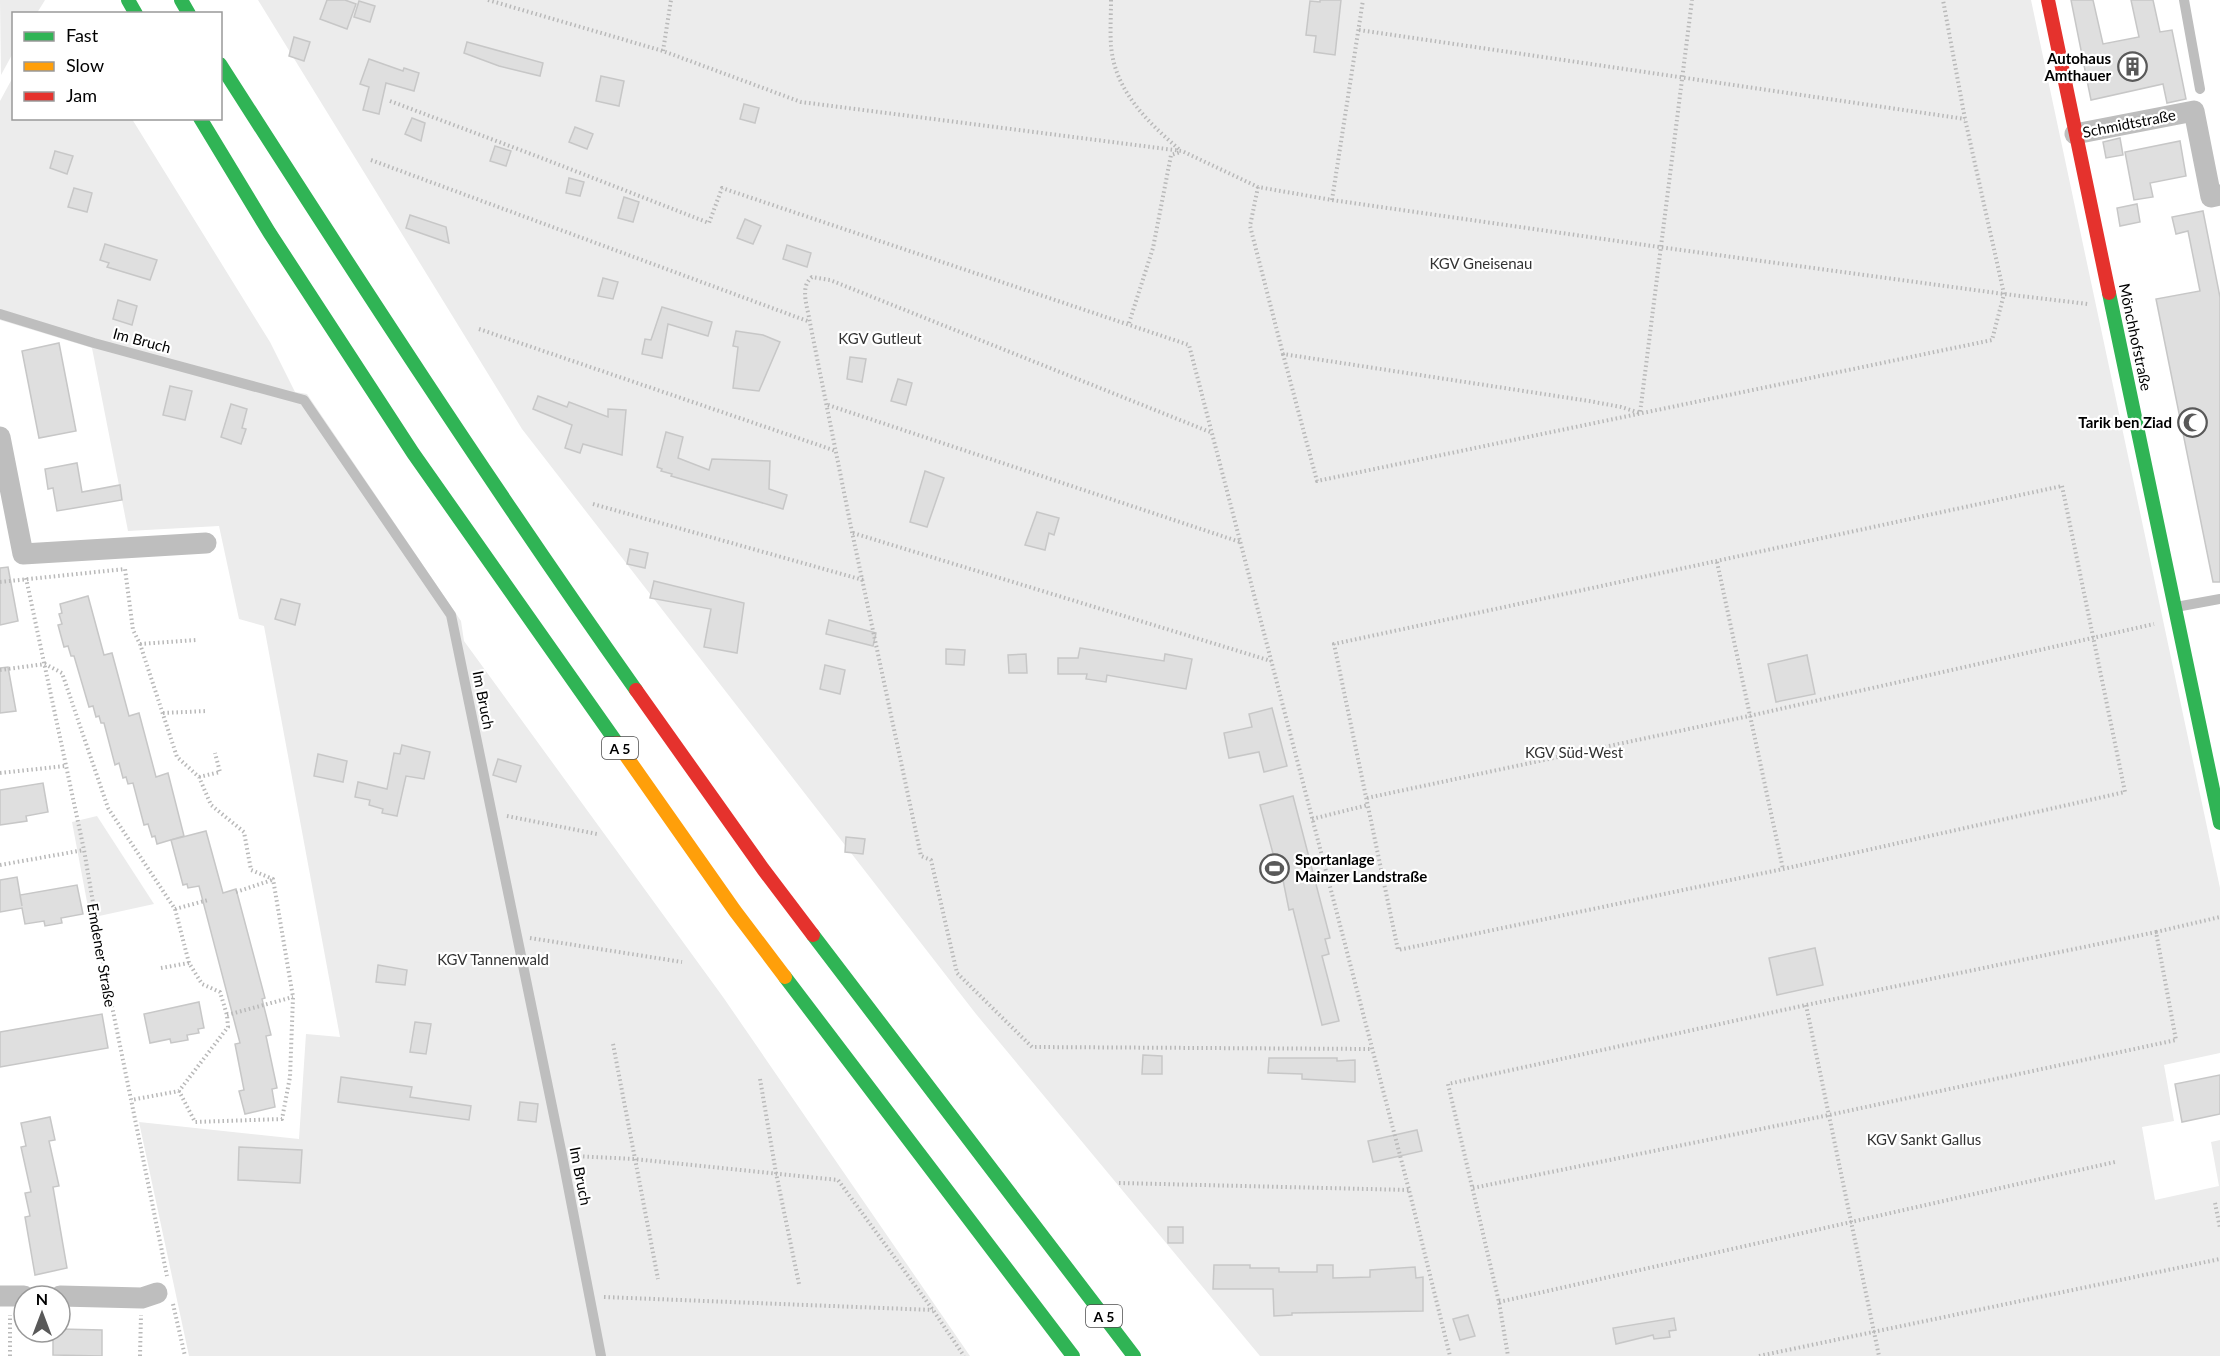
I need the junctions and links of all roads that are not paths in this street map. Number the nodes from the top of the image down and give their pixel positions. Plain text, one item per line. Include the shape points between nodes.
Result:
1 (2048, 0) edge
2 (2184, 0) edge
3 (222, 67) edge
4 (2200, 89) dead end
5 (201, 120) edge
6 (2075, 134) junction
7 (2220, 195) edge
8 (0, 314) edge
9 (0, 437) edge
10 (206, 543) dead end
11 (2220, 599) edge
12 (2177, 613) junction
13 (2220, 823) edge
14 (159, 1292) road end
15 (72, 1296) edge
16 (600, 1356) edge
17 (1073, 1356) edge
18 (1134, 1356) edge

1 - 6 main road, Mönchhofstraße
2 - 4 lane
3 - 18 main road, A 5 via 381,316 583,615 764,869
5 - 17 main road, A 5 via 413,453 646,786 735,911
6 - 7 street, Schmidtstraße via 2194,111 2211,197
6 - 12 main road, Mönchhofstraße
8 - 16 lane, Im Bruch via 304,400 451,615
9 - 10 street via 23,554
11 - 12 lane
12 - 13 main road, Mönchhofstraße
14 - 15 street

